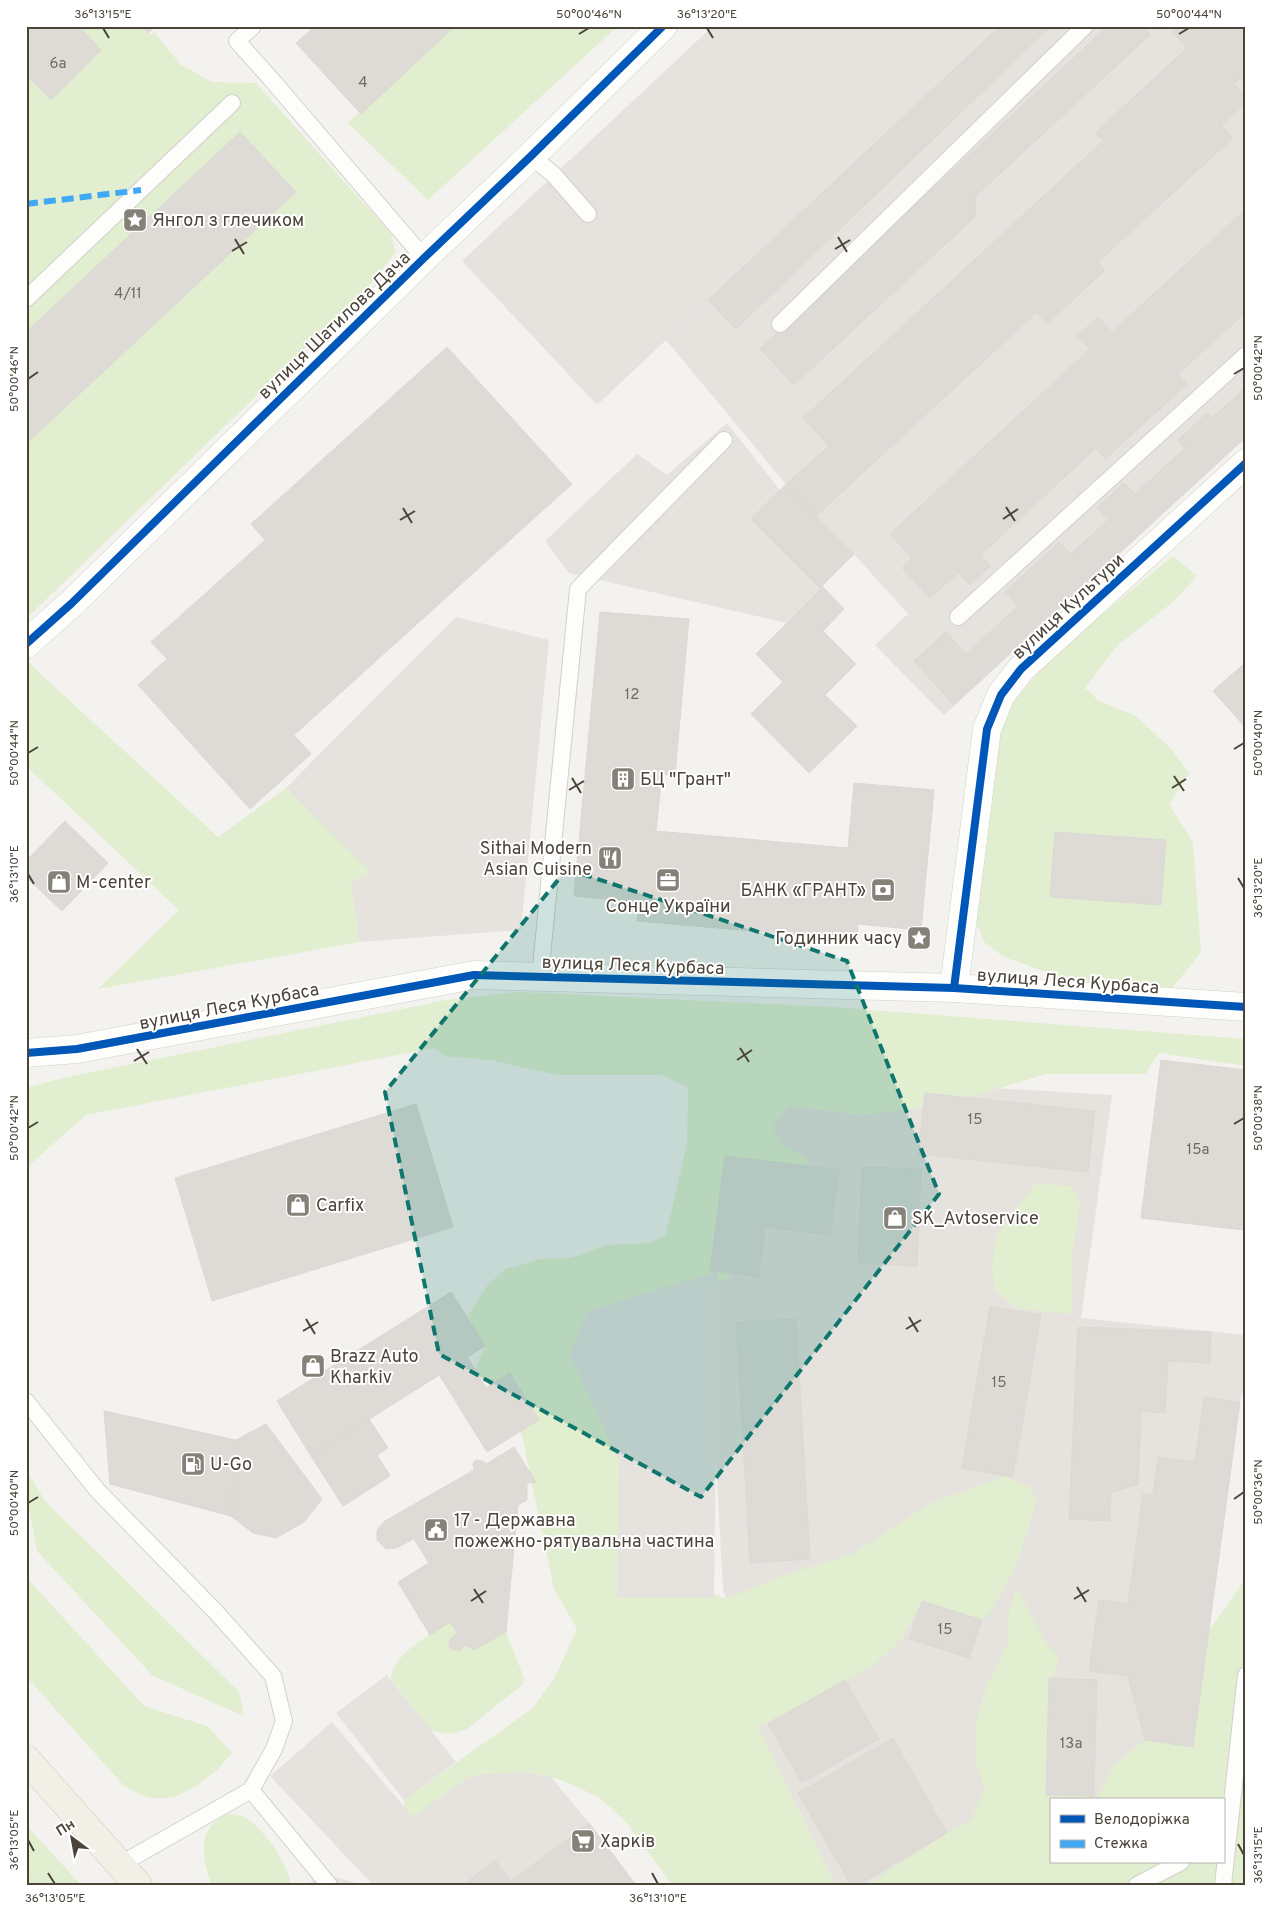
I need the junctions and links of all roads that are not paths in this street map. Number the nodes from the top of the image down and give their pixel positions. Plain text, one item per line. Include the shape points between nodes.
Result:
1 (253, 26) edge
2 (663, 26) edge
3 (1085, 26) edge
4 (232, 103) dead end
5 (531, 156) junction
6 (588, 214) dead end
7 (424, 258) junction
8 (26, 299) edge
9 (780, 324) dead end
10 (1246, 355) edge
11 (724, 440) dead end
12 (1246, 463) edge
13 (958, 617) dead end
14 (26, 644) edge
15 (540, 977) junction
16 (954, 988) junction
17 (1246, 1007) edge
18 (26, 1053) edge
19 (26, 1401) edge
20 (1246, 1675) edge
21 (26, 1759) edge
22 (251, 1790) junction
23 (1226, 1839) edge
24 (121, 1864) junction
25 (1177, 1864) edge
26 (138, 1885) edge
27 (329, 1885) edge
28 (1137, 1885) edge
29 (1224, 1885) edge

1 - 7 lane via 237,41
2 - 5 street, вулиця Шатилова Дача
3 - 9 lane
4 - 8 lane
5 - 6 lane via 554,175
5 - 7 street, вулиця Шатилова Дача
7 - 14 street, вулиця Шатилова Дача via 72,603
10 - 13 lane
11 - 15 lane via 578,589
12 - 16 street, вулиця Культури via 1021,669 1001,695 987,729
15 - 16 street, вулиця Леся Курбаса
15 - 18 street, вулиця Леся Курбаса via 474,975 77,1049
16 - 17 street, вулиця Леся Курбаса
19 - 22 lane via 97,1490 216,1611 273,1676 284,1721 274,1749
20 - 23 lane
21 - 24 main road
22 - 24 lane
22 - 27 lane
23 - 29 lane
24 - 26 main road
25 - 28 lane

